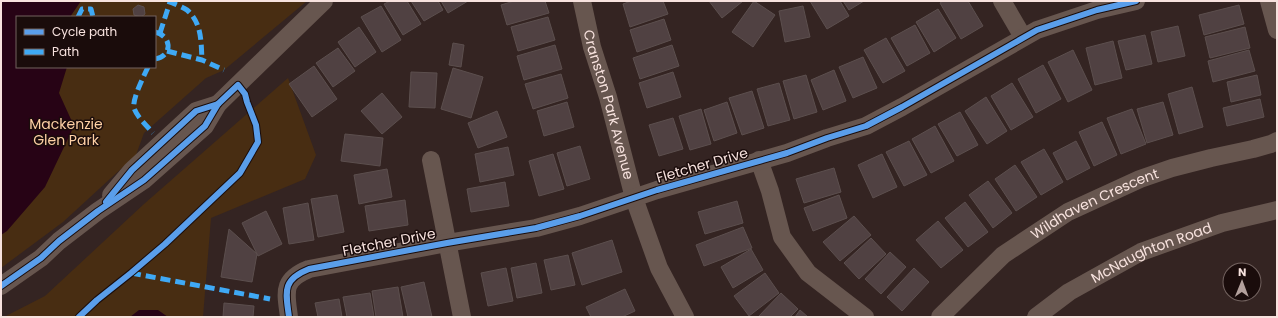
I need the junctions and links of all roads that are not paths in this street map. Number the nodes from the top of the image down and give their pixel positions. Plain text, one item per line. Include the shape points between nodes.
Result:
1 (324, 1) edge
2 (582, 1) edge
3 (1002, 1) edge
4 (1136, 1) edge
5 (1269, 1) edge
6 (1277, 30) edge
7 (1023, 37) junction
8 (1277, 141) edge
9 (430, 160) dead end
10 (759, 160) junction
11 (634, 198) junction
12 (1277, 210) edge
13 (447, 243) junction
14 (1, 286) edge
15 (289, 317) edge
16 (462, 317) edge
17 (685, 317) edge
18 (865, 317) edge
19 (940, 317) edge
20 (1036, 317) edge

1 - 14 street via 218,104 196,111 132,170 98,211 42,258
2 - 11 street, Cranston Park Avenue via 592,47 608,97
3 - 7 street
4 - 7 street, Fletcher Drive via 1073,17
5 - 6 street
7 - 10 street, Fletcher Drive via 909,104 866,126
8 - 19 street, Wildhaven Crescent via 1172,168 1140,179 1068,212 1003,255
9 - 13 street
10 - 11 street, Fletcher Drive
10 - 18 street via 782,237 808,273
11 - 13 street, Fletcher Drive via 536,228
11 - 17 street, Cranston Park Avenue via 659,268
12 - 20 street, McNaughton Road via 1222,223 1141,252 1069,292
13 - 15 street, Fletcher Drive via 299,273 290,281 286,290
13 - 16 street

